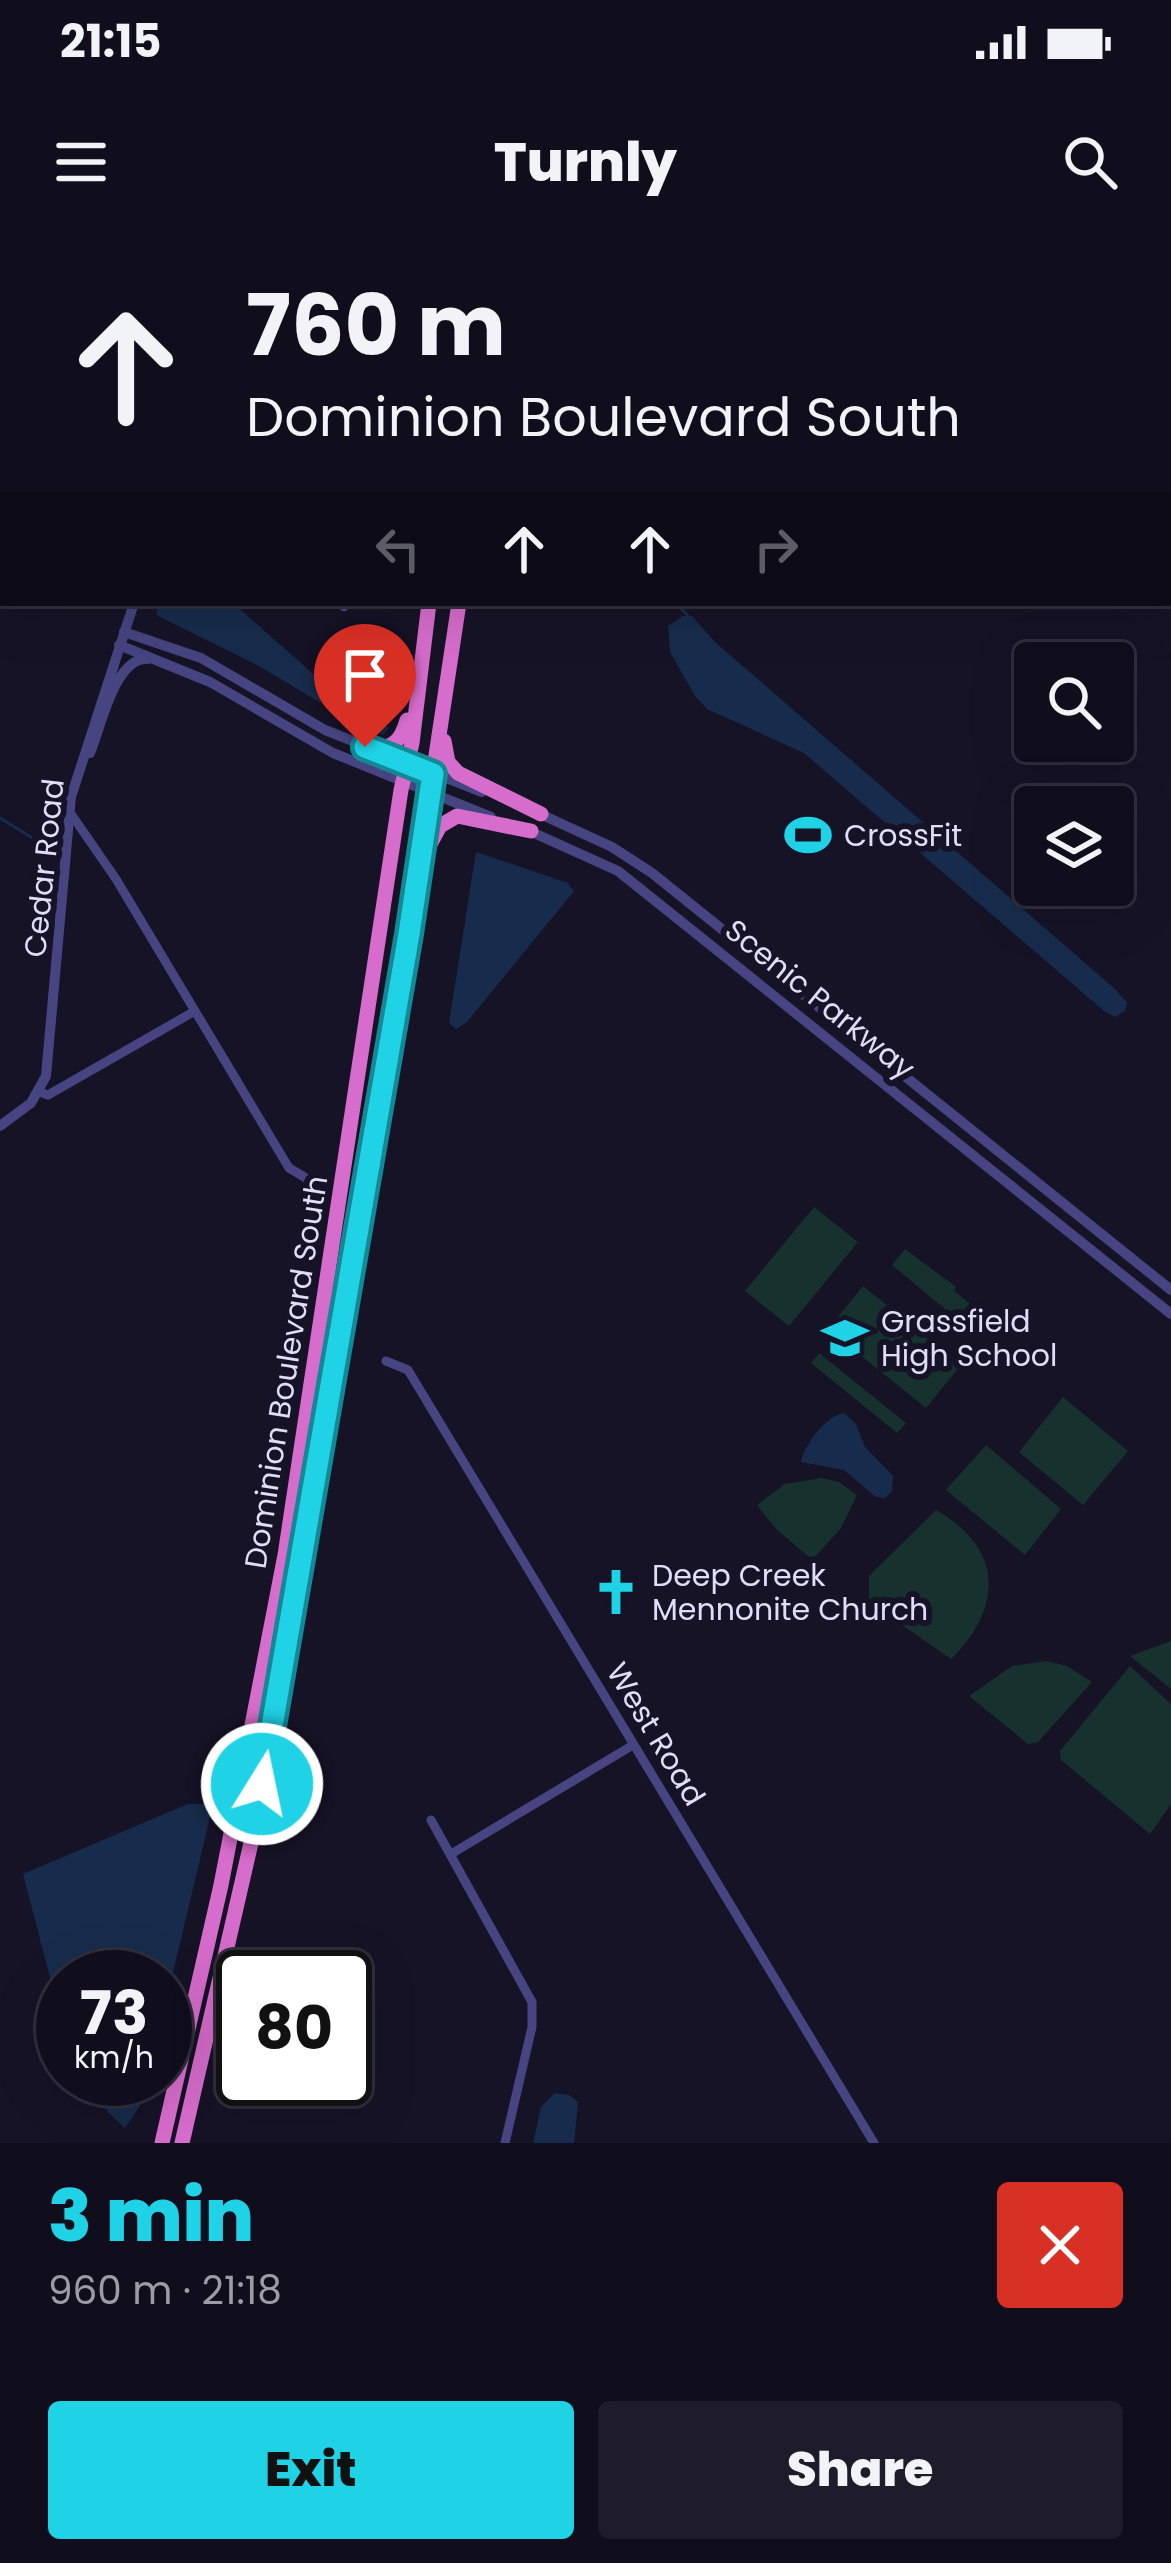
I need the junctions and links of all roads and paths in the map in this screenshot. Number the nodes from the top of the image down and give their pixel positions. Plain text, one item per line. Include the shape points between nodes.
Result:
1 (133, 606) edge
2 (429, 606) edge
3 (459, 606) edge
4 (122, 638) junction
5 (163, 662) junction
6 (422, 665) junction
7 (446, 699) junction
8 (365, 747) junction
9 (408, 765) junction
10 (433, 774) junction
11 (403, 782) junction
12 (73, 789) junction
13 (429, 794) junction
14 (69, 811) junction
15 (541, 814) junction
16 (531, 832) junction
17 (413, 908) junction
18 (195, 1011) junction
19 (39, 1092) junction
20 (356, 1094) junction
21 (380, 1099) junction
22 (0, 1126) edge
23 (306, 1178) dead end
24 (1171, 1290) edge
25 (1171, 1314) edge
26 (386, 1361) dead end
27 (633, 1745) junction
28 (431, 1820) dead end
29 (451, 1854) junction
30 (162, 2143) edge
31 (182, 2143) edge
32 (506, 2143) edge
33 (874, 2143) edge

1 - 4 street, Cedar Road
2 - 6 highway, Dominion Boulevard South
3 - 7 highway
4 - 5 street, Scenic Parkway
4 - 8 street, Scenic Parkway via 201,658
4 - 12 street, Cedar Road
5 - 11 street, Scenic Parkway via 333,754
5 - 12 street via 138,658 125,666
6 - 8 highway via 402,736 384,749
6 - 9 highway, Dominion Boulevard South
7 - 10 highway
7 - 15 highway via 448,762
8 - 9 street, Scenic Parkway
9 - 10 street, Scenic Parkway
9 - 11 highway, Dominion Boulevard South
10 - 13 highway
10 - 15 street, Scenic Parkway
11 - 13 street, Scenic Parkway
11 - 20 highway, Dominion Boulevard South
12 - 14 street, Cedar Road
13 - 16 street, Scenic Parkway
13 - 17 highway
14 - 18 street
14 - 19 street, Cedar Road via 53,1024
15 - 24 street, Scenic Parkway via 652,873
16 - 17 highway via 468,815 449,819 432,836
16 - 25 street, Scenic Parkway via 649,894
17 - 21 highway
18 - 19 street via 48,1095
18 - 23 street via 289,1168
19 - 22 street
20 - 21 highway
20 - 30 highway, Dominion Boulevard South via 267,1653
21 - 31 highway via 254,1830
26 - 27 street, West Road via 407,1370
27 - 29 street
27 - 33 street, West Road
28 - 29 street
29 - 32 street via 532,2002

